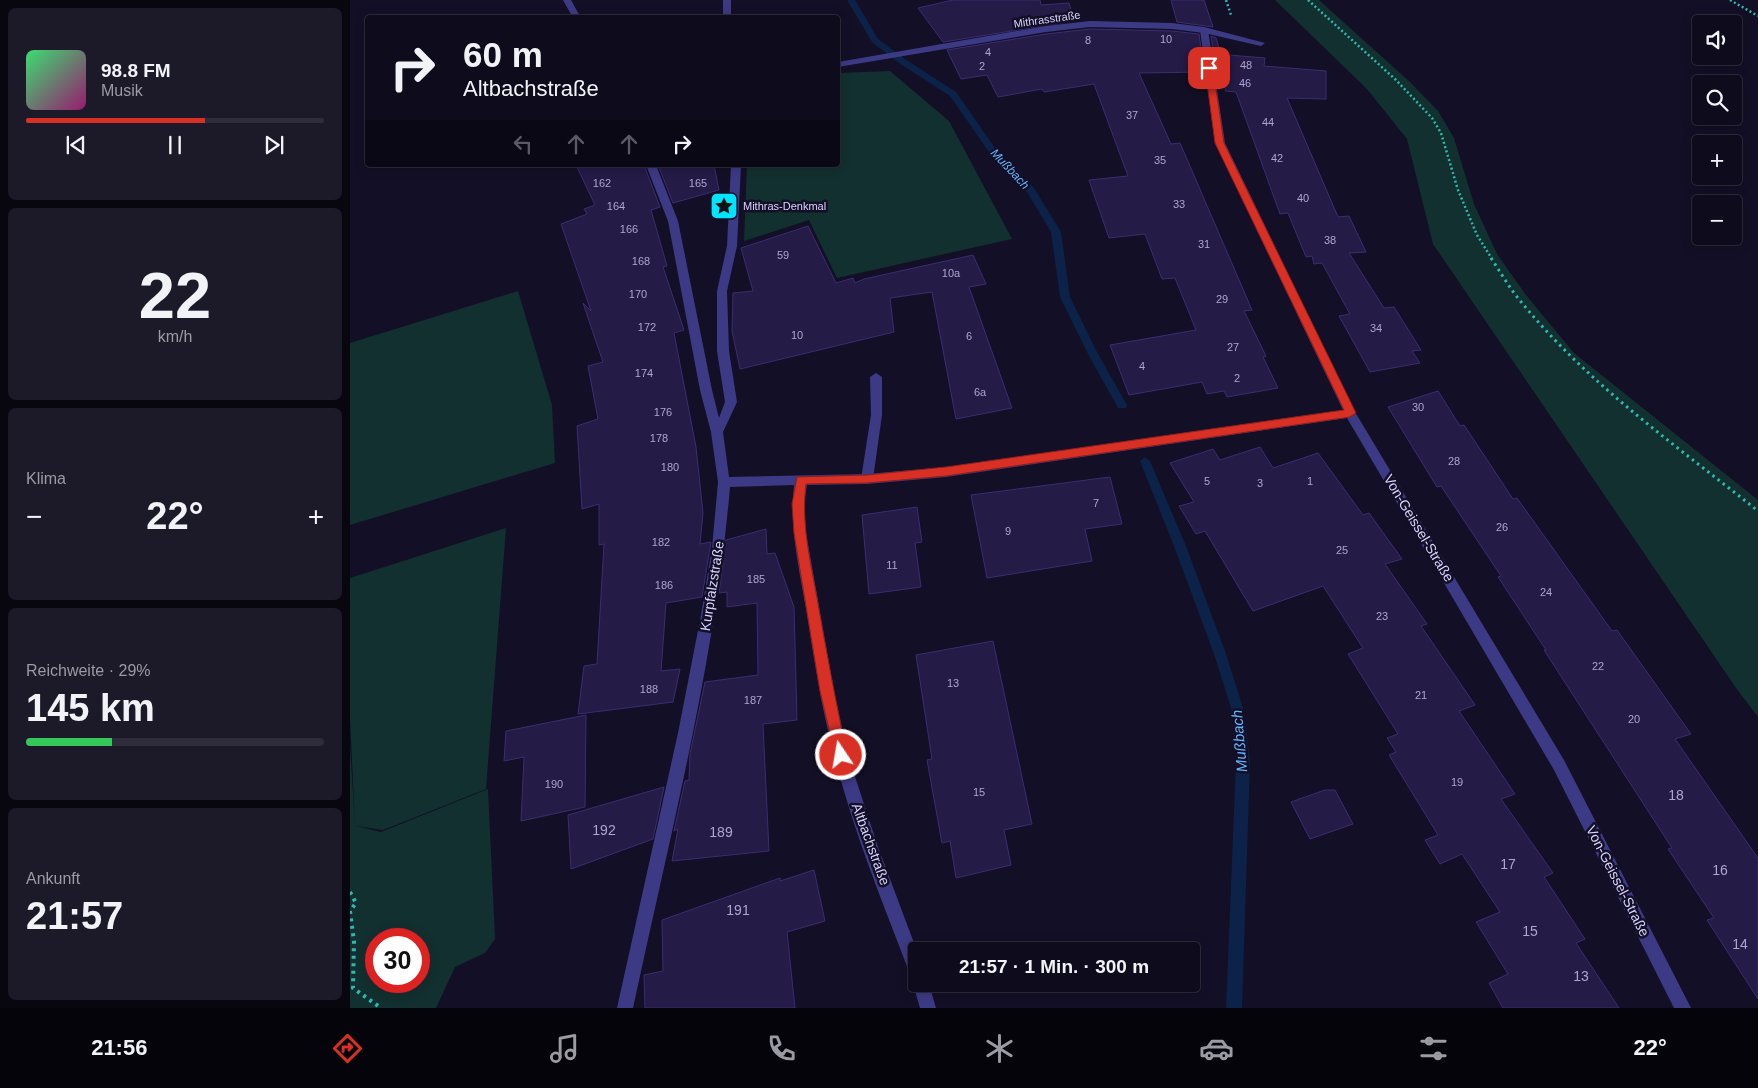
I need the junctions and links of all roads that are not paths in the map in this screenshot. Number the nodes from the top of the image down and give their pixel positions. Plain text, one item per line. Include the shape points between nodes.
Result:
1 (566, 0) edge
2 (727, 0) edge
3 (575, 15) edge
4 (728, 15) edge
5 (1204, 30) junction
6 (1261, 43) dead end
7 (840, 65) edge
8 (652, 167) edge
9 (736, 167) edge
10 (876, 377) dead end
11 (1350, 413) junction
12 (717, 432) junction
13 (867, 479) junction
14 (800, 480) junction
15 (724, 482) junction
16 (908, 948) edge
17 (923, 992) edge
18 (625, 1008) edge
19 (928, 1008) edge
20 (1683, 1008) edge

1 - 3 street
2 - 4 street
5 - 6 street, Mithrasstraße
5 - 7 street, Mithrasstraße via 1144,24 1090,24
5 - 11 street, Von-Geissel-Straße via 1220,143
8 - 12 street, Kurpfalzstraße via 673,221
9 - 12 street via 732,246 722,300 723,351 731,402
10 - 13 street via 875,431
11 - 13 street via 1004,464
11 - 20 street, Von-Geissel-Straße via 1559,765
12 - 15 street, Kurpfalzstraße
13 - 14 street
14 - 15 street
14 - 16 street, Altbachstraße via 800,533 841,755 870,847
15 - 18 street, Kurpfalzstraße via 708,615
17 - 19 street

